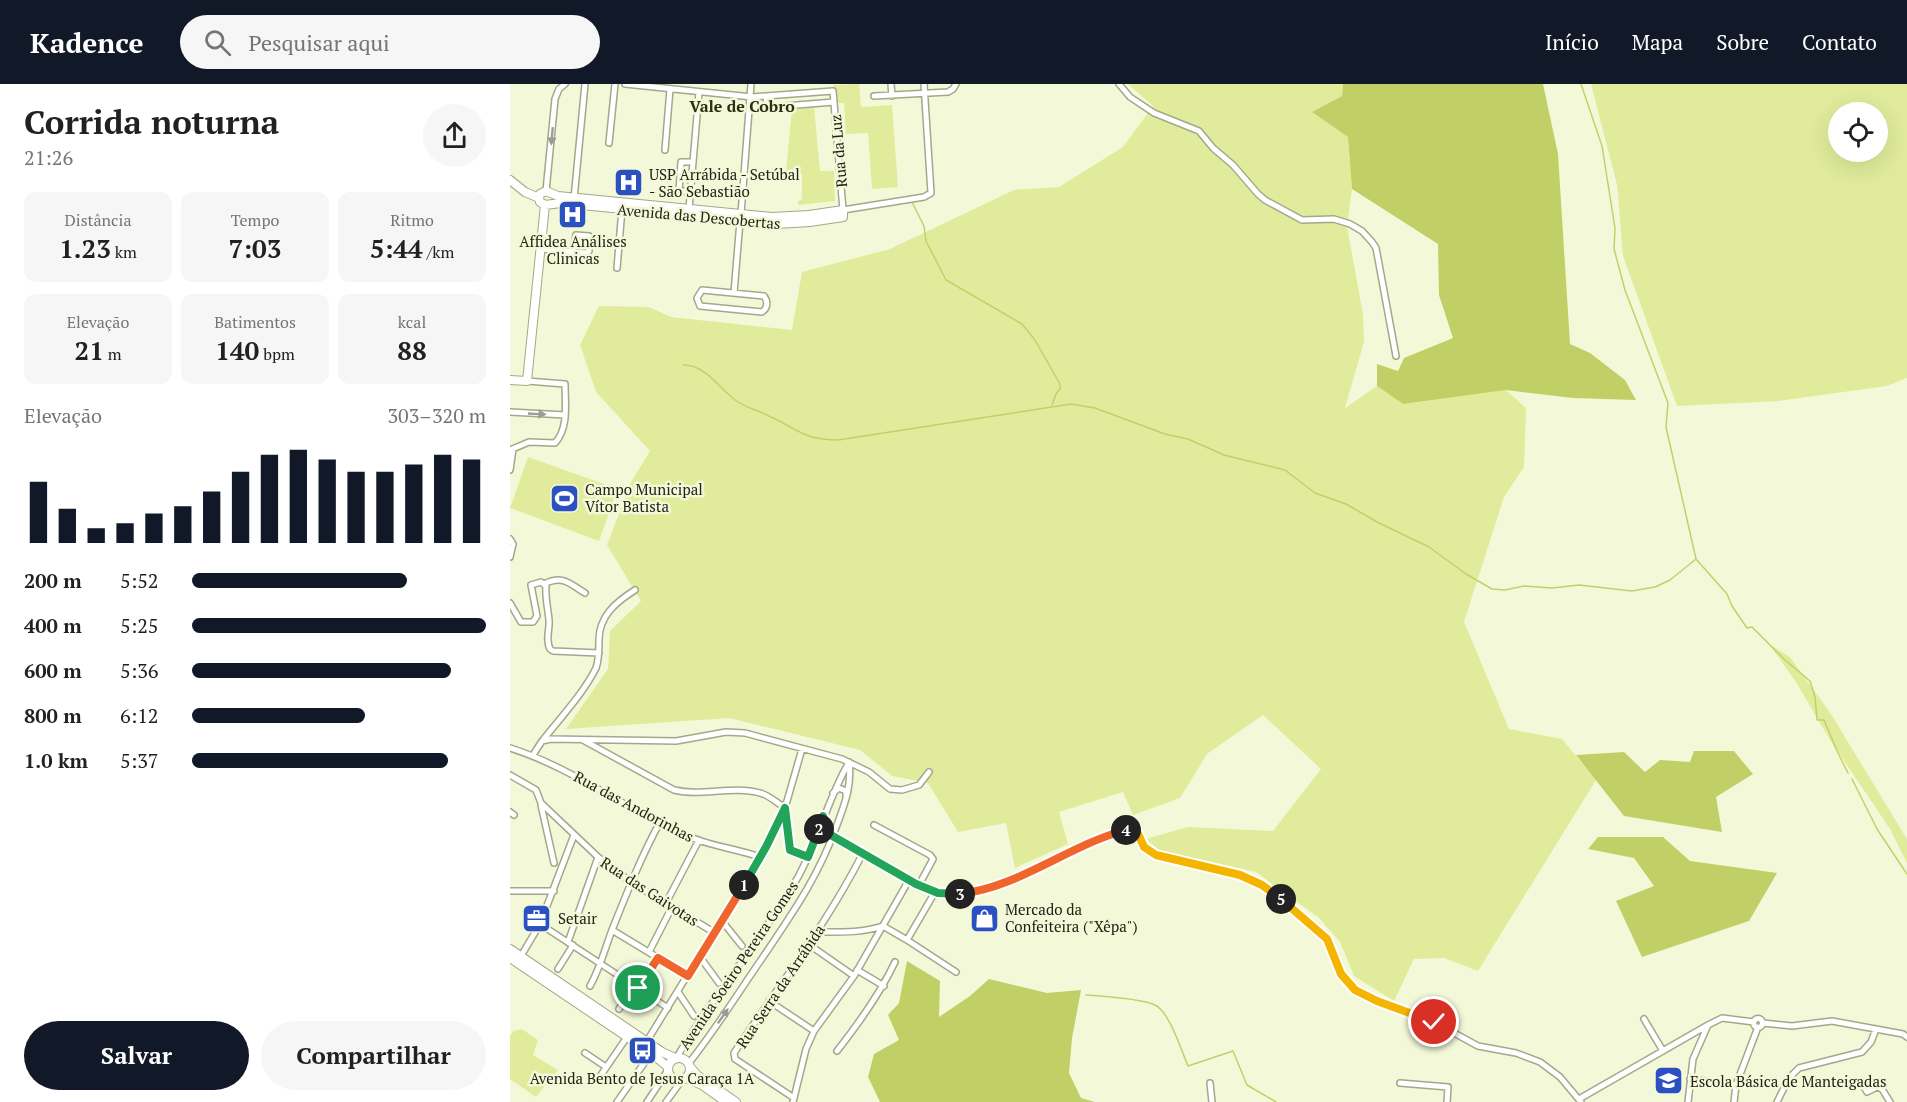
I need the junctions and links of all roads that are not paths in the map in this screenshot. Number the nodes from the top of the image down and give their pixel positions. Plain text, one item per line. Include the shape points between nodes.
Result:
1 (565, 84) edge
2 (585, 84) edge
3 (615, 84) edge
4 (625, 84) edge
5 (751, 84) edge
6 (823, 84) edge
7 (891, 84) edge
8 (924, 84) edge
9 (956, 84) edge
10 (1119, 84) edge
11 (670, 89) junction
12 (824, 91) junction
13 (699, 92) junction
14 (924, 94) junction
15 (766, 96) junction
16 (874, 96) dead end
17 (892, 96) junction
18 (752, 97) junction
19 (834, 102) junction
20 (609, 143) dead end
21 (665, 150) dead end
22 (693, 162) junction
23 (510, 180) edge
24 (691, 191) junction
25 (548, 192) junction
26 (539, 198) junction
27 (574, 201) junction
28 (546, 204) junction
29 (622, 209) junction
30 (689, 209) junction
31 (843, 210) junction
32 (741, 217) junction
33 (541, 249) junction
34 (573, 252) dead end
35 (617, 268) dead end
36 (734, 293) junction
37 (1396, 356) dead end
38 (510, 381) edge
39 (527, 381) junction
40 (510, 412) edge
41 (565, 415) junction
42 (511, 450) edge
43 (510, 470) edge
44 (510, 539) edge
45 (510, 557) edge
46 (544, 584) junction
47 (635, 590) dead end
48 (585, 593) dead end
49 (510, 603) edge
50 (598, 653) junction
51 (582, 739) junction
52 (613, 740) junction
53 (542, 741) junction
54 (510, 748) edge
55 (802, 749) junction
56 (533, 755) junction
57 (610, 755) junction
58 (849, 762) junction
59 (929, 772) dead end
60 (510, 775) edge
61 (832, 794) junction
62 (847, 800) junction
63 (541, 803) junction
64 (785, 808) junction
65 (823, 816) junction
66 (660, 822) junction
67 (874, 825) dead end
68 (574, 835) junction
69 (833, 836) junction
70 (699, 840) junction
71 (863, 853) junction
72 (598, 857) junction
73 (760, 857) junction
74 (808, 857) junction
75 (554, 863) dead end
76 (909, 880) junction
77 (631, 882) junction
78 (919, 885) junction
79 (510, 891) edge
80 (554, 891) junction
81 (934, 892) junction
82 (666, 903) junction
83 (672, 907) junction
84 (722, 921) junction
85 (540, 924) junction
86 (883, 926) junction
87 (612, 930) junction
88 (817, 932) junction
89 (715, 933) junction
90 (907, 940) junction
91 (571, 944) junction
92 (808, 944) junction
93 (742, 946) dead end
94 (510, 949) edge
95 (649, 952) junction
96 (520, 956) junction
97 (700, 957) junction
98 (510, 958) edge
99 (658, 958) junction
100 (895, 962) dead end
101 (602, 964) junction
102 (558, 969) dead end
103 (956, 972) dead end
104 (856, 973) junction
105 (688, 976) junction
106 (719, 983) dead end
107 (590, 986) dead end
108 (884, 986) junction
109 (636, 987) junction
110 (678, 992) junction
111 (769, 1001) junction
112 (668, 1008) junction
113 (619, 1009) dead end
114 (694, 1016) dead end
115 (1644, 1019) dead end
116 (1758, 1024) junction
117 (1708, 1025) junction
118 (1876, 1029) junction
119 (814, 1031) junction
120 (627, 1037) junction
121 (1907, 1037) edge
122 (647, 1041) junction
123 (837, 1051) dead end
124 (1663, 1051) junction
125 (585, 1053) dead end
126 (655, 1056) junction
127 (676, 1058) junction
128 (690, 1065) junction
129 (606, 1067) junction
130 (668, 1069) junction
131 (601, 1075) dead end
132 (684, 1079) junction
133 (1690, 1079) junction
134 (1210, 1083) dead end
135 (1400, 1083) dead end
136 (1736, 1085) junction
137 (1864, 1087) dead end
138 (793, 1100) edge
139 (1580, 1100) edge
140 (617, 1102) edge
141 (647, 1102) edge
142 (666, 1102) edge
143 (726, 1102) edge
144 (736, 1102) edge
145 (1212, 1102) edge
146 (1447, 1102) edge
147 (1688, 1102) edge
148 (1734, 1102) edge
149 (1777, 1102) edge
150 (1890, 1102) edge

1 -> 25 street via 555,99
2 - 27 street
3 - 20 street
4 - 11 street
5 - 18 street
6 - 12 street
7 - 17 street
8 - 14 street
9 - 14 street via 948,92
10 - 37 street via 1154,113 1199,131 1265,200 1302,219 1334,219 1350,224 1367,236 1376,248
11 - 13 street
11 - 21 street
12 - 15 street
12 - 19 street, Rua da Luz via 833,91
13 - 18 street
13 - 22 street
14 - 17 street
14 - 31 street, Avenida das Descobertas via 930,195
15 - 18 street
15 - 19 street via 767,105 772,107
16 - 17 street
18 - 32 street
19 - 31 street, Rua da Luz
22 - 24 street
22 - 24 street via 681,162 680,191
23 - 26 street
24 - 30 street
25 - 26 street
25 - 27 street, Avenida das Descobertas
25 - 28 street via 552,198
26 - 28 street
27 - 28 street, Avenida das Descobertas
27 - 29 street, Avenida das Descobertas
27 - 30 street, Avenida das Descobertas
28 - 33 street
29 - 32 street, Avenida das Descobertas
29 - 35 street
30 - 32 street, Avenida das Descobertas
31 - 32 street, Avenida das Descobertas via 843,217 810,222 776,224
32 - 36 street
33 - 34 street
33 - 39 street
36 - 36 street via 764,296 766,309 762,312 700,306 697,298 702,290
38 - 39 street
39 - 41 street via 566,384
40 -> 41 street
41 - 42 street via 561,436 555,443 529,442
42 - 43 street
44 - 45 street
46 - 48 street via 562,579
46 - 49 street via 531,585 537,616 533,622 521,621
46 - 50 street via 550,649
47 - 50 street via 606,615 599,630
50 - 53 street via 589,679
51 - 52 street
51 - 53 street
51 - 57 street
52 - 55 street via 676,741 726,732 745,733
52 - 57 street via 606,745
53 - 56 street
54 - 56 street, Rua das Andorinhas
55 - 58 street
55 - 64 street
56 - 66 street, Rua das Andorinhas
57 - 64 street via 674,790 762,793
58 - 59 street via 890,789 919,785
58 - 61 street, Avenida Soeiro Pereira Gomes
58 - 62 street, Avenida Soeiro Pereira Gomes
60 - 63 street, Rua das Gaivotas via 536,790
61 - 62 street via 843,789
61 - 65 street, Avenida Soeiro Pereira Gomes
62 - 69 street, Avenida Soeiro Pereira Gomes
63 - 68 street, Rua das Gaivotas
63 - 75 street
64 - 73 street
64 - 74 street via 790,850
65 - 69 street
65 - 74 street, Avenida Soeiro Pereira Gomes
66 - 70 street, Rua das Andorinhas
66 - 77 street
67 - 78 street via 930,855 931,865
68 - 72 street, Rua das Gaivotas
68 - 80 street
69 - 71 street
128 -> 69 street, Avenida Soeiro Pereira Gomes via 791,916
70 - 73 street, Rua das Andorinhas
70 - 82 street
71 - 76 street
71 - 88 street, Rua Serra da Arrábida
72 - 77 street, Rua das Gaivotas
72 - 91 street
73 - 84 street
74 - 127 street, Avenida Soeiro Pereira Gomes via 779,907
76 - 78 street
76 - 86 street
77 - 82 street, Rua das Gaivotas
77 - 87 street
78 - 81 street
79 - 80 street
80 - 85 street
81 - 90 street
81 - 139 street via 958,894 996,887 1094,841 1135,827 1144,847 1156,855 1240,875 1277,896 1327,939 1341,974 1355,990 1434,1022 1478,1046 1540,1062
82 - 83 street, Rua das Gaivotas
83 - 89 street, Rua das Gaivotas
83 - 95 street
84 - 89 street
84 - 93 street
85 - 91 street
85 - 96 street
86 - 88 street
86 - 90 street
86 - 104 street
87 - 95 street
87 - 101 street
88 - 92 street, Rua Serra da Arrábida
89 - 97 street
90 - 103 street
91 - 101 street
91 - 102 street
92 - 104 street
92 - 111 street, Rua Serra da Arrábida
94 - 96 street
95 - 99 street
96 - 122 street
97 - 105 street
97 - 106 street
98 - 120 street
99 - 105 street
99 - 109 street
100 - 108 street
101 - 107 street
101 - 109 street
104 - 108 street
104 - 119 street
105 - 110 street
108 - 123 street
109 - 112 street
109 - 113 street
110 - 112 street
110 - 114 street
111 - 119 street
111 - 138 street, Rua Serra da Arrábida via 734,1053 735,1059
112 - 122 street
115 - 124 street
116 - 117 street via 1722,1018
116 - 118 street via 1792,1026 1825,1021
116 - 136 street
117 - 124 street
117 - 133 street via 1693,1059
118 - 121 street
118 - 149 street via 1862,1052 1799,1068
119 - 138 street
120 - 126 street
120 - 129 street
122 - 127 street
124 - 139 street
125 - 129 street
126 - 130 street
126 - 140 street via 647,1059
127 - 128 street, Avenida Soeiro Pereira Gomes via 683,1058
127 - 130 street, Avenida Soeiro Pereira Gomes
128 - 132 street, Avenida Soeiro Pereira Gomes
128 - 144 street via 697,1075
129 - 131 street
130 - 132 street via 671,1077
130 - 141 street, Avenida Soeiro Pereira Gomes
132 - 142 street, Avenida Soeiro Pereira Gomes
132 - 143 street via 702,1085
133 - 136 street
133 - 147 street
134 - 145 street
135 - 146 street via 1448,1088
136 - 148 street
137 - 150 street via 1867,1092 1881,1088

